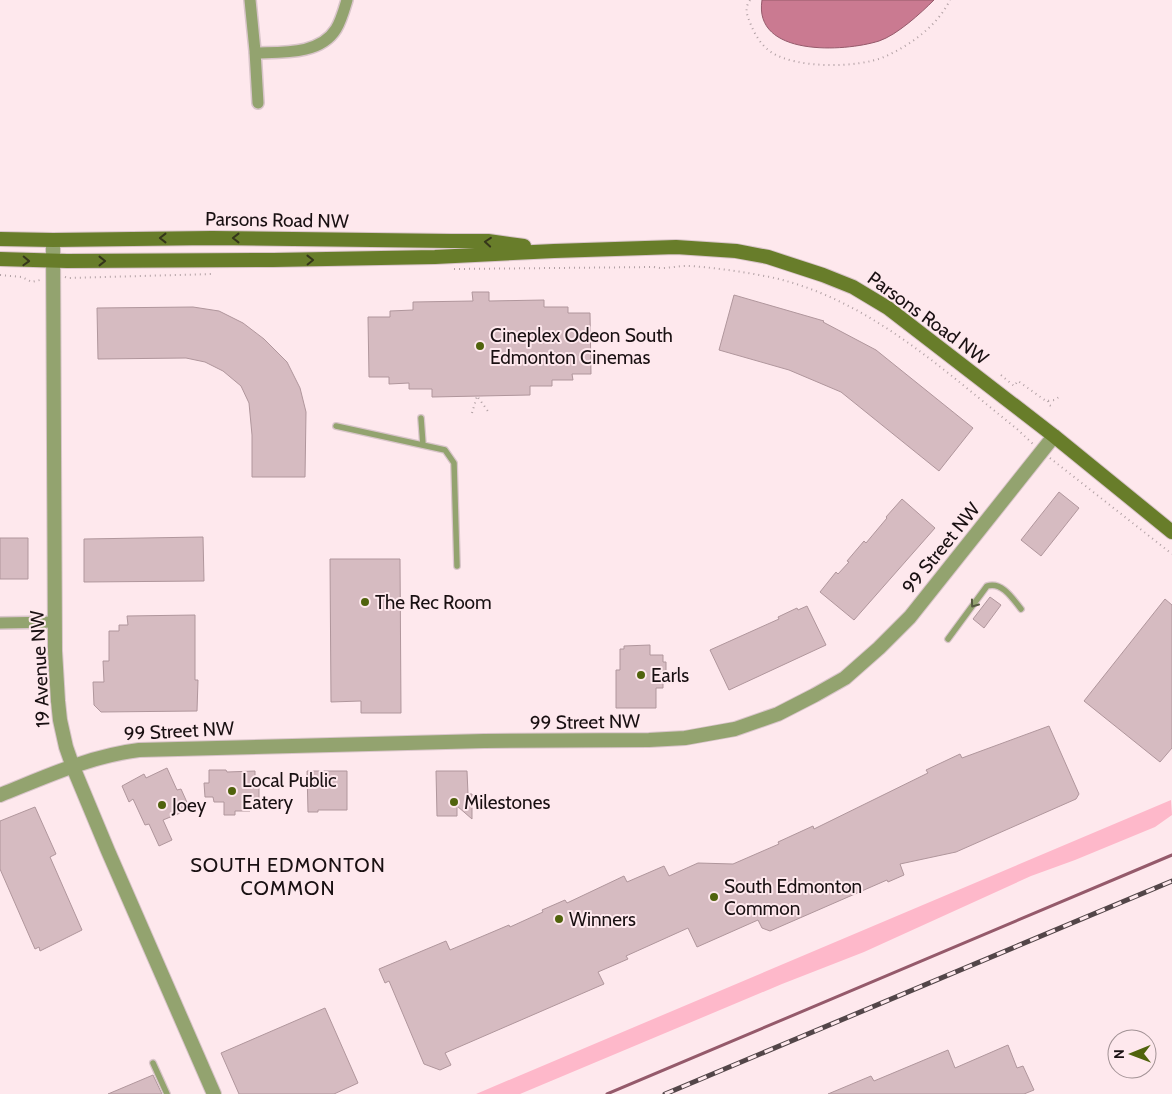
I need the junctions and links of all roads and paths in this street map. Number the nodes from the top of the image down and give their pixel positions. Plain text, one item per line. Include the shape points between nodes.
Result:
1 (250, 0) edge
2 (347, 0) edge
3 (750, 0) edge
4 (950, 0) edge
5 (256, 53) junction
6 (258, 103) dead end
7 (0, 239) edge
8 (53, 240) junction
9 (554, 251) junction
10 (0, 259) edge
11 (53, 261) junction
12 (445, 270) dead end
13 (220, 274) dead end
14 (0, 275) edge
15 (67, 276) dead end
16 (32, 282) dead end
17 (1001, 375) dead end
18 (1060, 396) dead end
19 (1048, 401) junction
20 (1049, 405) junction
21 (1053, 407) dead end
22 (1047, 408) dead end
23 (472, 413) dead end
24 (490, 414) dead end
25 (421, 418) dead end
26 (336, 426) dead end
27 (1054, 436) junction
28 (1027, 438) dead end
29 (423, 445) junction
30 (1061, 467) dead end
31 (1172, 532) edge
32 (1172, 554) edge
33 (456, 566) dead end
34 (1021, 610) dead end
35 (55, 622) junction
36 (0, 623) edge
37 (948, 639) dead end
38 (73, 766) junction
39 (0, 795) edge
40 (153, 1063) dead end
41 (167, 1094) edge
42 (214, 1094) edge

1 - 5 street
2 - 5 street via 336,29 326,40 302,50
3 - 4 path via 747,16 754,34 769,50 793,60 836,65 868,62 899,49 925,32
5 - 6 street
7 - 8 main road, Parsons Road NW
9 -> 8 main road, Parsons Road NW via 488,241
8 - 11 street, 19 Avenue NW
11 -> 9 main road, Parsons Road NW via 359,259
9 - 27 main road, Parsons Road NW via 676,247 736,251 768,257 823,275 853,287 888,308
10 -> 11 main road, Parsons Road NW
11 - 35 street, 19 Avenue NW
12 - 28 path via 661,269 690,266 731,270 803,286 851,307 905,339
13 - 15 path
14 - 16 path via 22,277
17 - 19 path via 1014,386 1018,381
18 - 19 path
19 - 20 path
20 - 21 path
20 - 22 path
23 - 24 path via 476,396
25 - 29 lane
26 - 29 lane
27 - 31 main road, Parsons Road NW
27 - 38 street, 99 Street NW via 910,617 879,648 845,678 815,695 778,714 735,729 685,738 649,740 138,750 114,753
29 - 33 lane via 445,450 454,463
30 - 32 path
34 -> 37 lane via 1003,589 987,586
35 - 36 street
35 - 38 street, 19 Avenue NW via 58,701 62,732
38 - 39 street, 99 Street NW
38 - 42 street, 19 Avenue NW
40 - 41 lane

